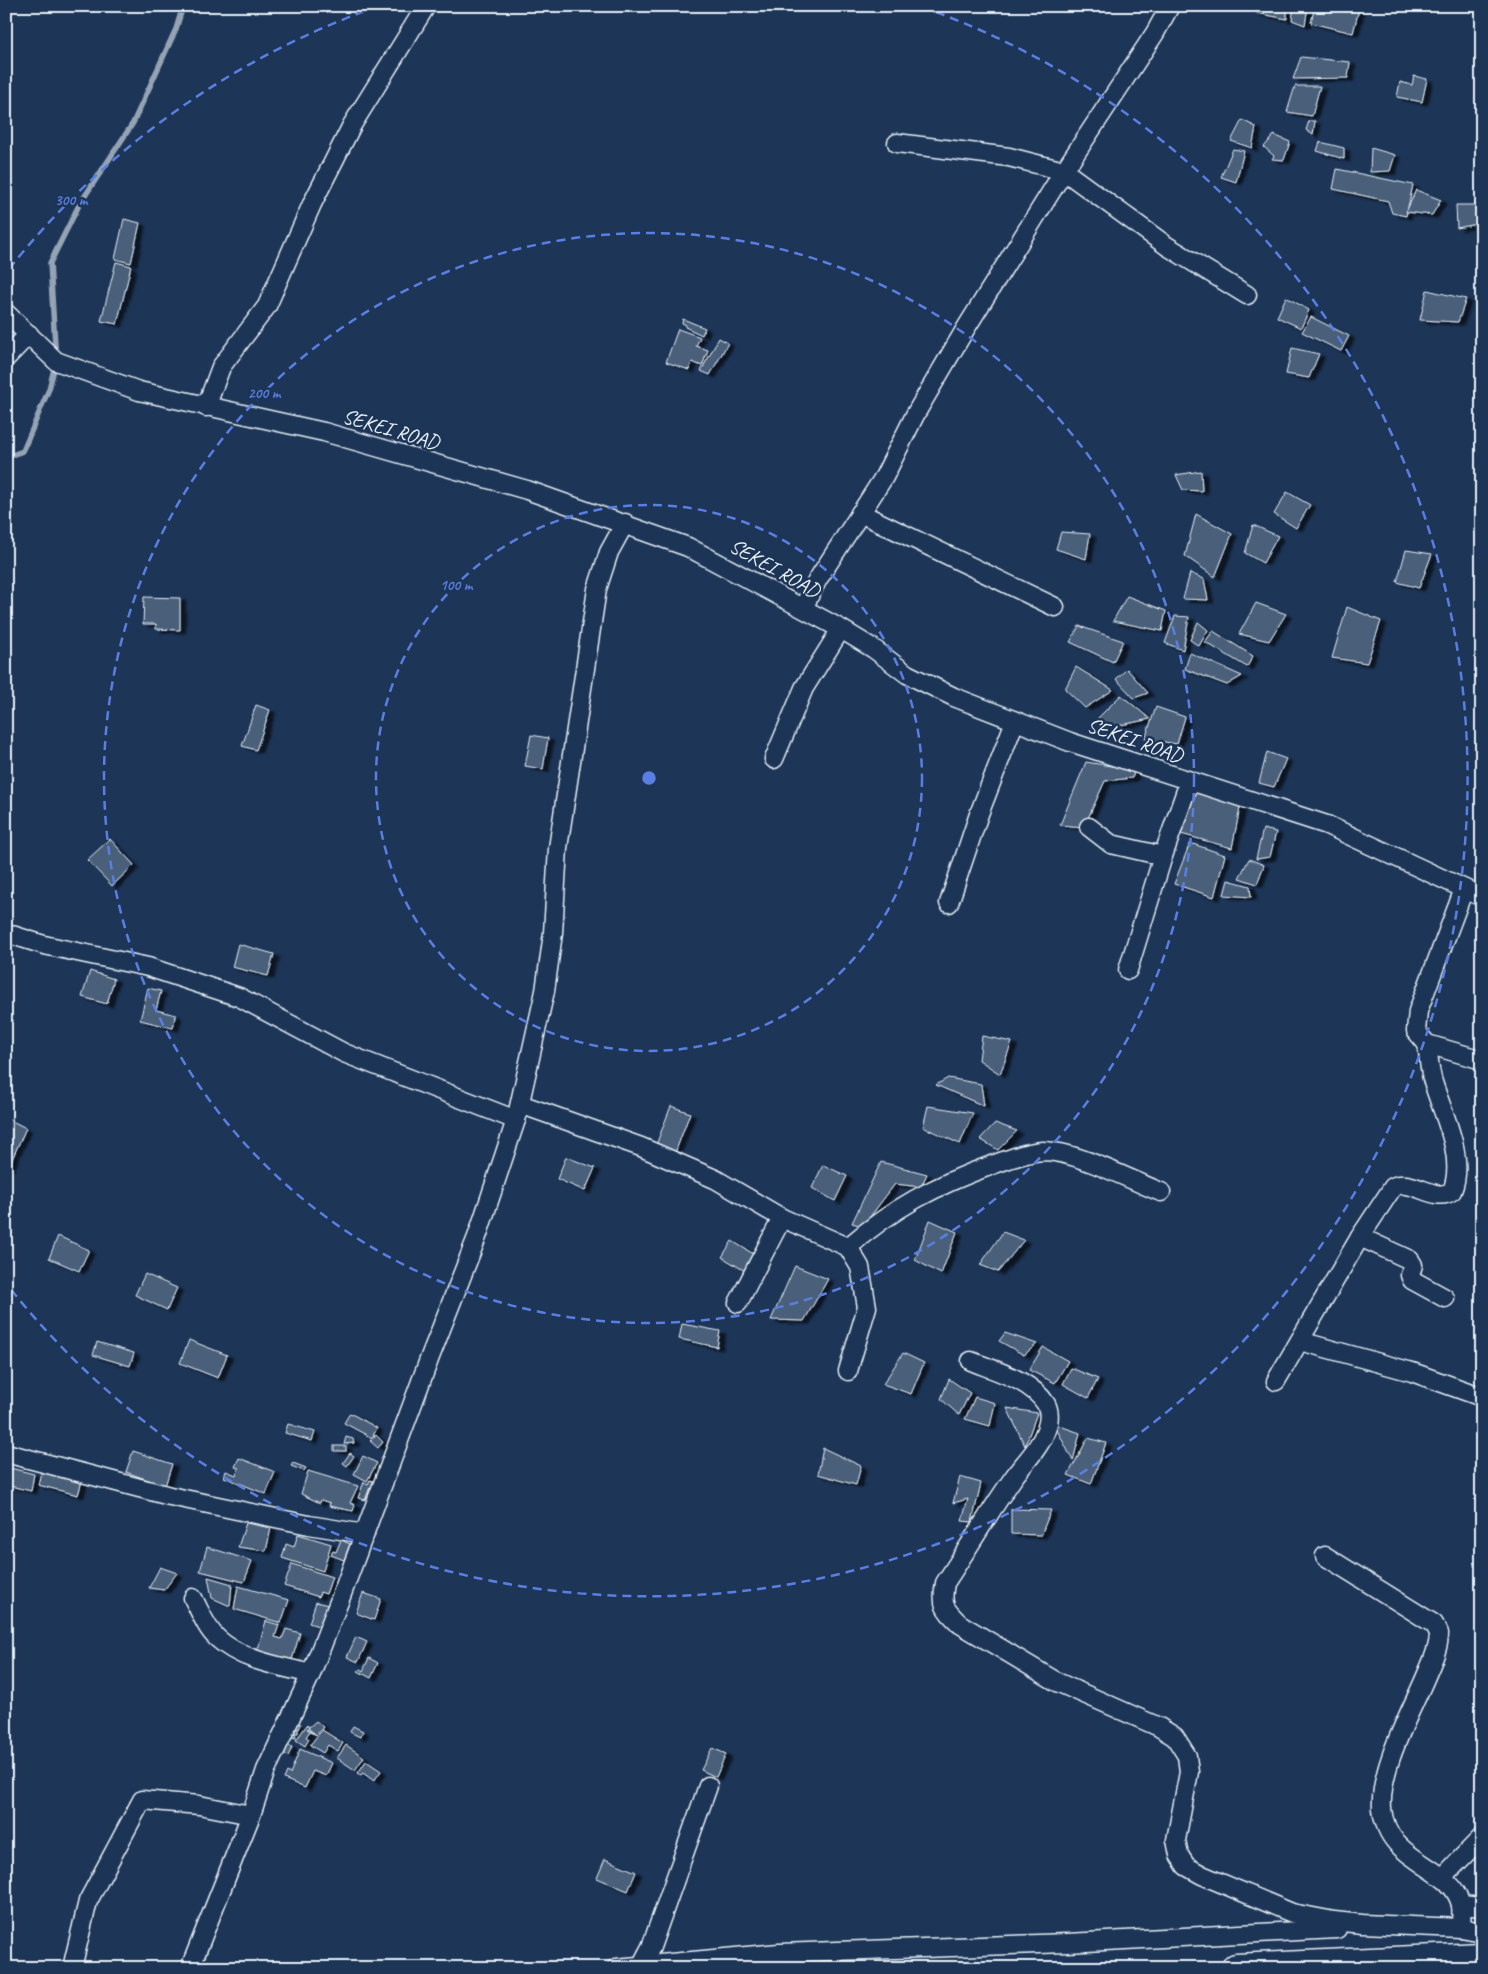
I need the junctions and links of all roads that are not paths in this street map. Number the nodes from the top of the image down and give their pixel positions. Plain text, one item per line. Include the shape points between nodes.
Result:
1 (426, 6) edge
2 (1170, 6) edge
3 (897, 143) dead end
4 (1064, 172) junction
5 (1247, 295) dead end
6 (6, 313) edge
7 (29, 334) junction
8 (6, 358) edge
9 (206, 407) junction
10 (860, 514) junction
11 (625, 523) junction
12 (1055, 606) dead end
13 (803, 608) junction
14 (841, 629) junction
15 (1015, 721) junction
16 (774, 758) dead end
17 (1190, 782) junction
18 (1089, 827) dead end
19 (1163, 856) junction
20 (1464, 889) junction
21 (1482, 897) edge
22 (949, 904) dead end
23 (6, 933) edge
24 (1128, 970) dead end
25 (1427, 1044) junction
26 (1482, 1060) edge
27 (518, 1112) junction
28 (1162, 1192) dead end
29 (782, 1218) junction
30 (1360, 1236) junction
31 (848, 1247) junction
32 (1445, 1298) dead end
33 (738, 1303) dead end
34 (1300, 1341) junction
35 (971, 1361) dead end
36 (848, 1371) dead end
37 (1276, 1381) dead end
38 (1482, 1397) edge
39 (6, 1453) edge
40 (365, 1534) junction
41 (1325, 1556) dead end
42 (193, 1598) dead end
43 (311, 1674) junction
44 (708, 1786) dead end
45 (251, 1815) junction
46 (1482, 1837) edge
47 (1443, 1877) junction
48 (1461, 1905) junction
49 (1482, 1907) edge
50 (1393, 1926) junction
51 (1462, 1928) junction
52 (1482, 1932) edge
53 (1482, 1957) edge
54 (641, 1966) junction
55 (72, 1968) edge
56 (190, 1968) edge
57 (616, 1968) edge
58 (1236, 1968) edge

1 - 9 street via 352,125 312,204 267,306 221,367
2 - 4 street via 1156,33
3 - 4 street via 1009,157
4 - 5 street via 1167,246
4 - 10 street via 966,328 916,413 884,477
6 - 7 street, SEKEI ROAD
7 - 8 street
7 - 9 street, SEKEI ROAD via 56,361 139,391
9 - 11 street, SEKEI ROAD via 324,432 527,490
10 - 12 street
10 - 13 street
11 - 13 street, SEKEI ROAD via 688,547
11 - 27 street via 609,552 597,589 558,848 553,933 545,991
13 - 14 street, SEKEI ROAD
14 - 15 street, SEKEI ROAD via 907,674
14 - 16 street via 804,688
15 - 17 street, SEKEI ROAD
15 - 22 street
17 - 19 street
17 - 20 street, SEKEI ROAD via 1327,825
18 - 19 street via 1111,844
19 - 24 street
20 - 21 street, SEKEI ROAD
20 - 25 street via 1418,1011 1416,1031
23 - 27 street via 44,945 148,966 239,997 344,1053
25 - 26 street
25 - 30 street via 1430,1071 1454,1145 1454,1186 1450,1193 1442,1195 1405,1185 1396,1186
27 - 29 street via 608,1134 715,1179
27 - 40 street via 477,1237
28 - 31 street via 1070,1156 1044,1151 1020,1155 924,1192 877,1222
29 - 31 street
29 - 33 street
30 - 32 street via 1412,1262 1412,1280
30 - 34 street
31 - 36 street via 860,1267 867,1307
34 - 37 street
34 - 38 street via 1412,1372
35 - 50 street via 1033,1389 1046,1404 1048,1419 1046,1431 1036,1448 945,1582 943,1600 946,1611 960,1624 1057,1682 1175,1737 1187,1756 1189,1772 1176,1840 1179,1856 1186,1866 1292,1913 1334,1922
39 - 40 street via 170,1496
40 - 43 street
41 - 47 street via 1434,1624 1439,1633 1435,1655 1389,1763 1382,1807 1384,1823 1399,1848
42 - 43 street via 216,1637 237,1652
43 - 45 street via 266,1770
44 - 54 street via 651,1947
45 - 55 street via 199,1805 142,1800 88,1901
45 - 56 street
46 - 47 street
47 - 48 street
48 - 49 street
48 - 51 street
50 - 51 street
50 - 54 street via 779,1954
51 - 52 street
53 - 58 highway
54 - 57 street

